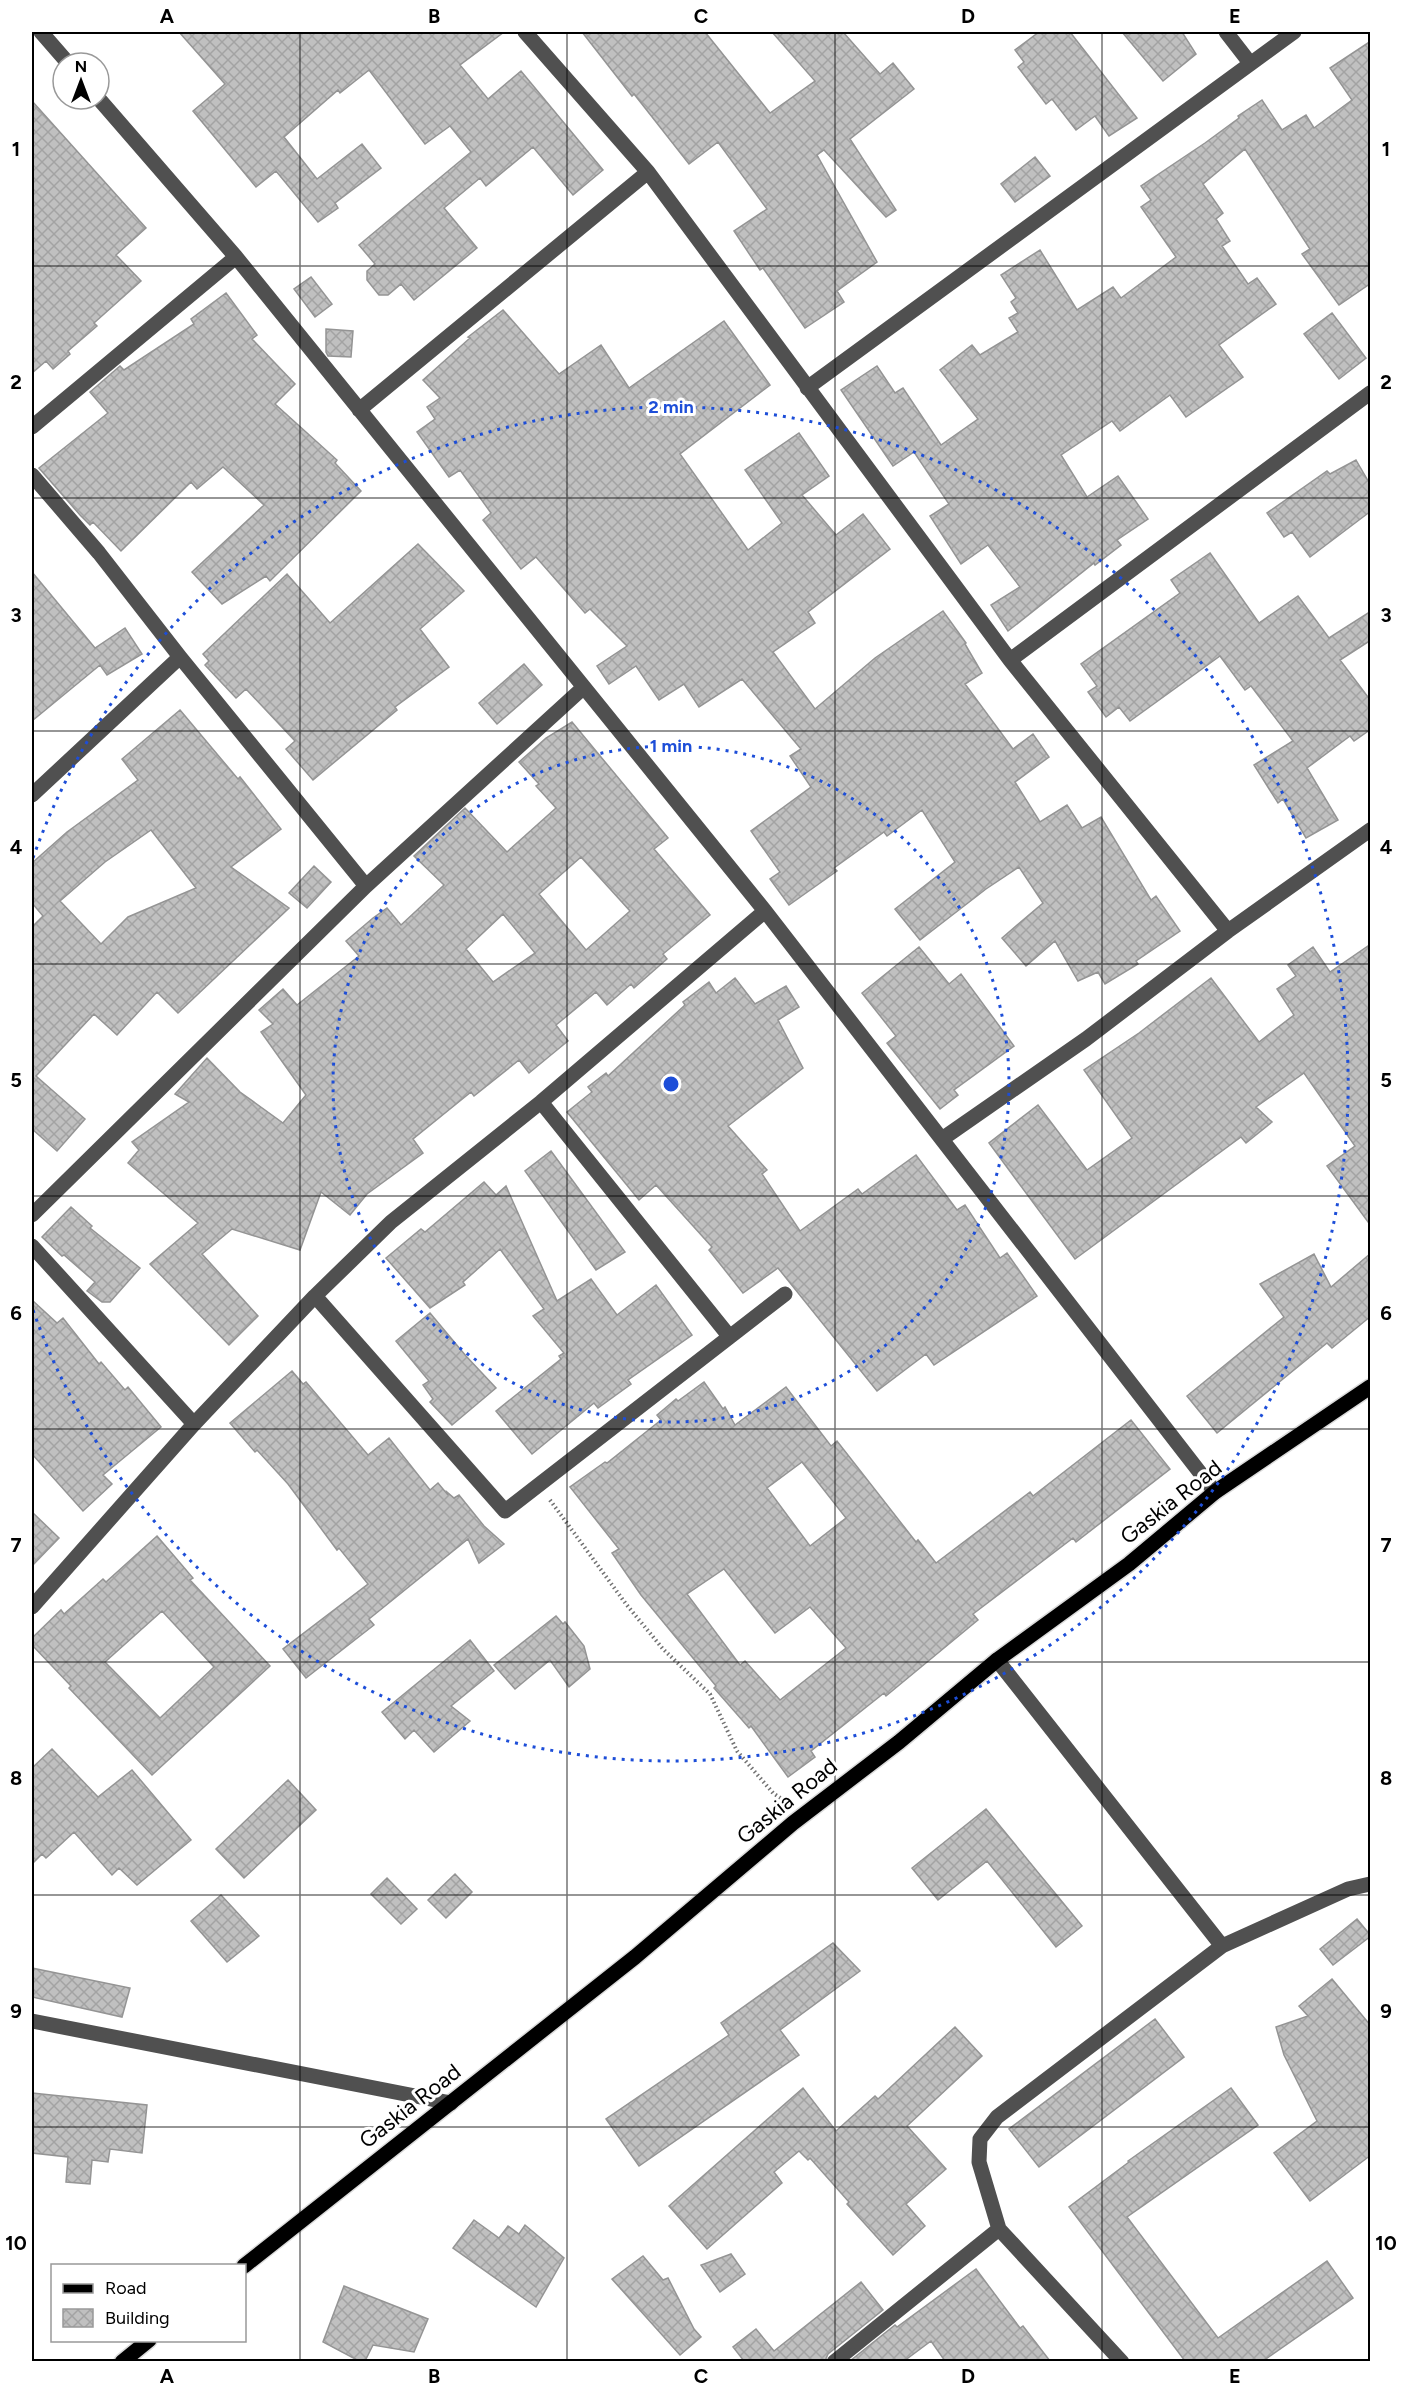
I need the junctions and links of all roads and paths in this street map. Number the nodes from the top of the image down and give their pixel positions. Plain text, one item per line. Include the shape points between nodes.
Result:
1 (41, 32) edge
2 (525, 32) edge
3 (1226, 32) edge
4 (1294, 32) edge
5 (58, 51) edge
6 (1250, 63) junction
7 (109, 111) edge
8 (648, 172) junction
9 (236, 257) junction
10 (807, 388) junction
11 (1371, 393) edge
12 (359, 410) junction
13 (32, 427) edge
14 (32, 475) edge
15 (180, 657) junction
16 (1010, 660) junction
17 (584, 687) junction
18 (32, 795) edge
19 (1371, 830) edge
20 (366, 886) junction
21 (765, 911) junction
22 (1228, 931) junction
23 (541, 1102) junction
24 (942, 1139) junction
25 (32, 1215) edge
26 (32, 1246) edge
27 (785, 1294) dead end
28 (315, 1296) junction
29 (729, 1336) junction
30 (1371, 1387) edge
31 (194, 1424) junction
32 (539, 1485) junction
33 (1215, 1492) junction
34 (32, 1607) edge
35 (997, 1660) junction
36 (793, 1823) junction
37 (1371, 1884) edge
38 (1222, 1946) junction
39 (32, 2021) edge
40 (451, 2103) junction
41 (999, 2229) junction
42 (246, 2264) edge
43 (146, 2342) edge
44 (122, 2361) edge
45 (834, 2361) edge
46 (1122, 2361) edge

1 - 5 street
2 - 8 street
3 - 6 street
4 - 6 street
6 - 10 street
7 - 9 street
8 - 10 street
8 - 12 street
9 - 12 street
9 - 13 street
10 - 16 street
11 - 16 street
12 - 17 street
14 - 15 street
15 - 18 street
15 - 20 street
16 - 22 street
17 - 20 street
17 - 21 street
19 - 22 street
20 - 25 street
21 - 23 street
21 - 24 street
22 - 24 street via 1086,1039
23 - 28 street via 391,1222
23 - 29 street
24 - 33 street
26 - 31 street
27 - 29 street
28 - 31 street
28 - 32 street via 505,1511
29 - 32 street
30 - 33 main road, Gaskia Road
31 - 34 street
32 - 36 path via 663,1649 710,1694 737,1751 773,1793 799,1811
33 - 35 main road, Gaskia Road via 1129,1564
35 - 36 main road, Gaskia Road
35 - 38 street
36 - 40 main road, Gaskia Road via 635,1957
37 - 38 street via 1348,1889
38 - 41 street via 996,2117 980,2139 979,2162
39 - 40 street
40 - 42 main road, Gaskia Road
41 - 45 street
41 - 46 street
43 - 44 main road

